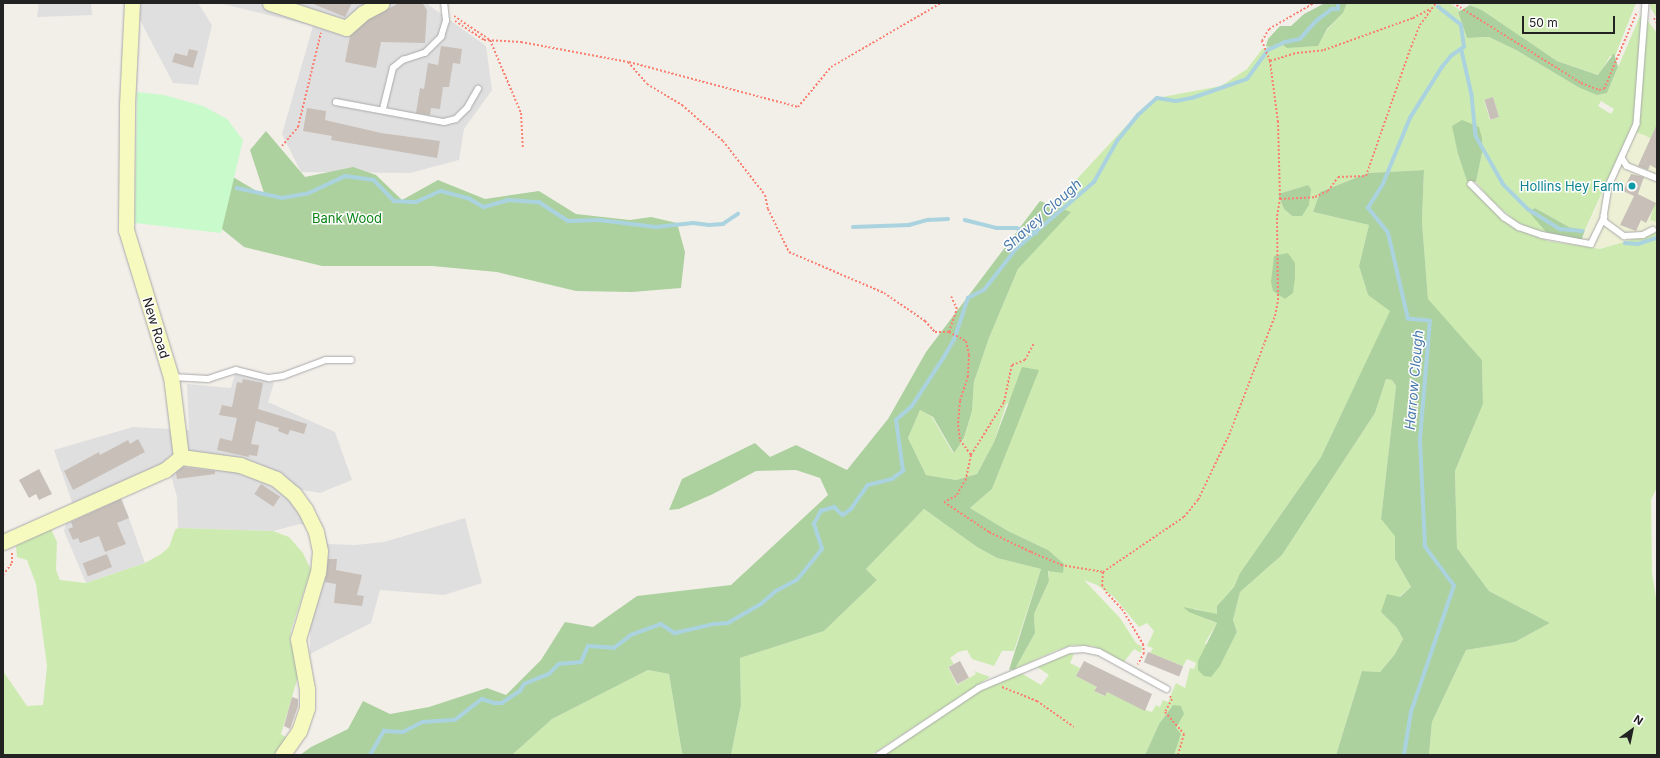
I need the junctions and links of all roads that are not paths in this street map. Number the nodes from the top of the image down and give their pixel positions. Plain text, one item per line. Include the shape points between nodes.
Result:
1 (132, 3) edge
2 (270, 3) edge
3 (382, 3) edge
4 (444, 3) edge
5 (1646, 4) edge
6 (478, 89) dead end
7 (336, 102) dead end
8 (383, 110) junction
9 (1622, 158) junction
10 (1657, 178) edge
11 (1471, 184) dead end
12 (1604, 216) junction
13 (1653, 230) dead end
14 (351, 360) dead end
15 (172, 377) junction
16 (181, 457) junction
17 (6, 542) edge
18 (1167, 689) road end
19 (282, 755) edge
20 (879, 755) edge

1 - 15 street, New Road via 127,105 126,230
2 - 3 street via 346,28 364,13
4 - 8 lane via 446,13 441,37 425,53 403,60 393,68
5 - 9 lane via 1637,124
6 - 8 lane via 467,108 456,120 444,122
7 - 8 lane
9 - 10 lane via 1627,166
9 - 12 lane via 1609,186
11 - 12 lane via 1504,218 1519,227 1542,235 1591,244
12 - 13 lane via 1605,222 1624,236 1643,235
14 - 15 lane via 326,360 283,376 269,378 236,370 208,378
15 - 16 street, New Road
16 - 17 street via 165,470
16 - 19 street via 240,466 276,479 294,494 305,509 317,537 318,572 298,639 307,690 307,708 299,731
18 - 20 lane via 1099,652 1077,649 1063,652 993,681 963,697

